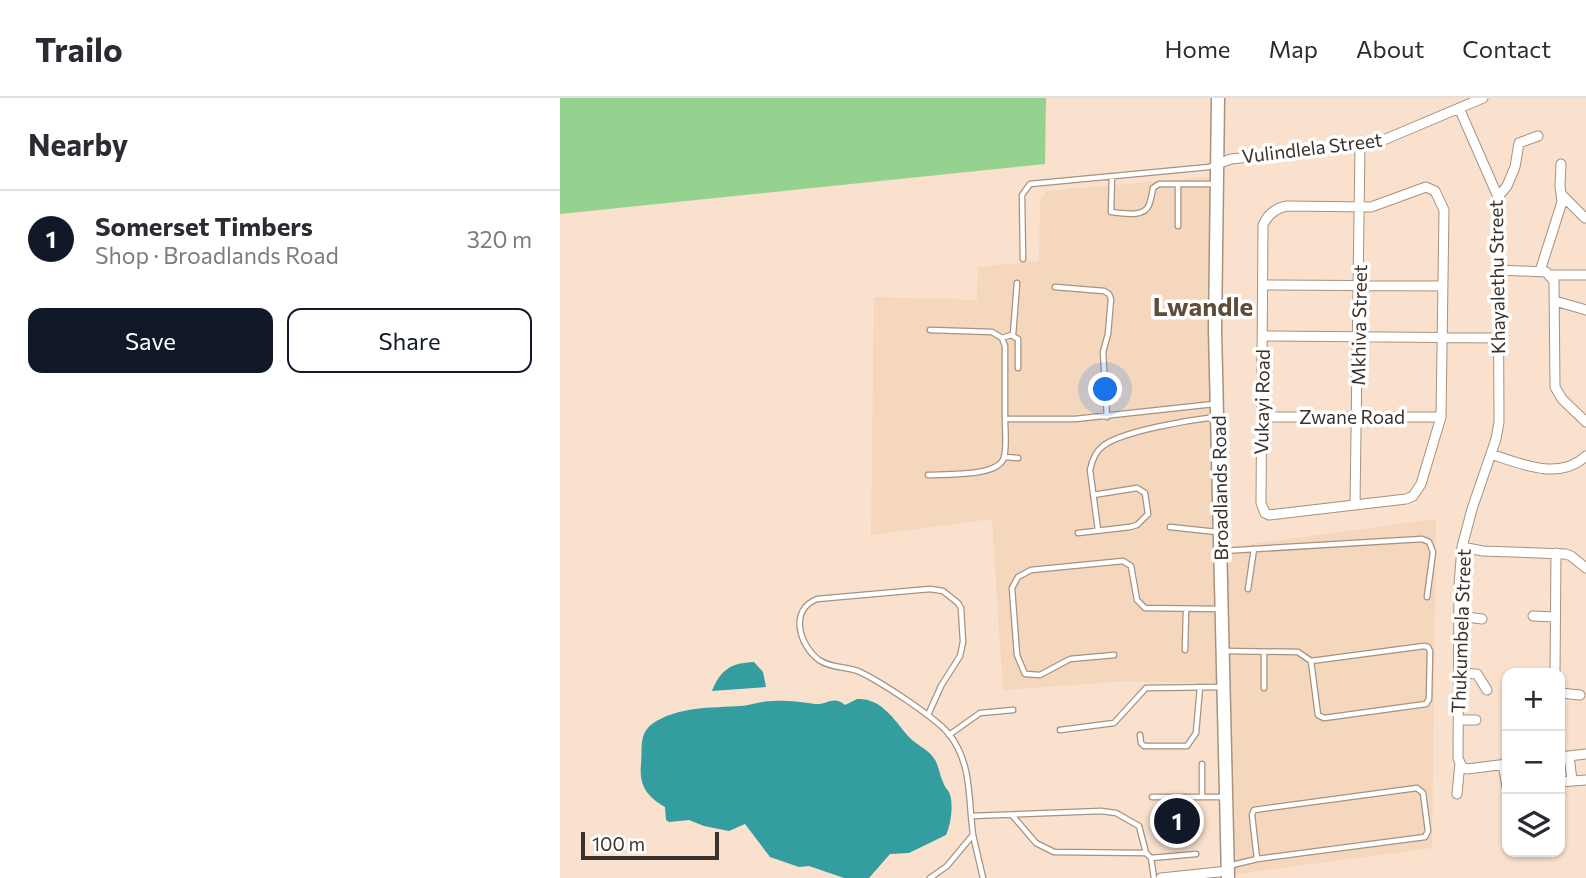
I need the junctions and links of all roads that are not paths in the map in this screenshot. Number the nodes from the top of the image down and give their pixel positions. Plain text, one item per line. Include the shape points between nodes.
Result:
1 (1218, 98) edge
2 (1483, 98) edge
3 (1463, 103) edge
4 (1538, 135) dead end
5 (1360, 145) junction
6 (1217, 164) junction
7 (1561, 164) dead end
8 (1112, 176) junction
9 (1178, 184) junction
10 (1216, 184) junction
11 (1562, 195) junction
12 (1498, 197) junction
13 (1360, 206) junction
14 (1585, 218) edge
15 (1178, 226) dead end
16 (1023, 259) dead end
17 (1499, 270) junction
18 (1540, 271) junction
19 (1550, 275) junction
20 (1586, 275) edge
21 (1017, 284) dead end
22 (1263, 285) junction
23 (1360, 285) junction
24 (1443, 286) junction
25 (1055, 287) dead end
26 (1555, 301) junction
27 (1586, 310) edge
28 (930, 330) dead end
29 (1013, 335) junction
30 (1263, 336) junction
31 (1359, 336) junction
32 (1443, 337) junction
33 (1002, 338) junction
34 (1499, 338) junction
35 (1018, 368) dead end
36 (1218, 411) junction
37 (1262, 416) junction
38 (1358, 416) junction
39 (1107, 417) junction
40 (1441, 417) junction
41 (1005, 419) junction
42 (1586, 422) edge
43 (1491, 454) junction
44 (1586, 456) edge
45 (1004, 457) junction
46 (1018, 458) dead end
47 (928, 475) dead end
48 (1093, 495) junction
49 (1355, 505) junction
50 (1170, 527) dead end
51 (1098, 530) junction
52 (1221, 532) junction
53 (1078, 533) dead end
54 (1462, 547) junction
55 (1254, 549) junction
56 (1221, 551) junction
57 (1556, 553) junction
58 (1586, 568) edge
59 (1248, 589) dead end
60 (1427, 597) dead end
61 (1222, 608) junction
62 (1186, 610) junction
63 (1459, 616) junction
64 (1533, 616) dead end
65 (1555, 617) junction
66 (1482, 619) dead end
67 (1185, 650) dead end
68 (1223, 651) junction
69 (1264, 652) junction
70 (1114, 655) dead end
71 (1311, 661) junction
72 (1555, 668) edge
73 (1459, 673) junction
74 (1200, 687) junction
75 (1224, 687) junction
76 (1264, 688) dead end
77 (1487, 691) dead end
78 (1565, 694) edge
79 (1580, 695) dead end
80 (1013, 710) dead end
81 (928, 715) junction
82 (1459, 720) junction
83 (1476, 720) dead end
84 (1060, 730) dead end
85 (949, 735) junction
86 (1140, 735) dead end
87 (1586, 754) edge
88 (1565, 757) edge
89 (1565, 760) edge
90 (1460, 763) junction
91 (1202, 764) dead end
92 (1502, 764) edge
93 (1572, 780) junction
94 (1586, 780) edge
95 (1565, 781) edge
96 (1457, 794) dead end
97 (1152, 797) dead end
98 (1202, 797) junction
99 (1226, 797) junction
100 (1012, 814) junction
101 (971, 816) junction
102 (973, 835) junction
103 (1146, 853) junction
104 (1196, 854) dead end
105 (1151, 858) junction
106 (1257, 859) junction
107 (1228, 872) edge
108 (930, 878) edge
109 (984, 878) edge
110 (1154, 878) edge
111 (1161, 878) edge

1 - 6 main road, Broadlands Road
2 - 3 street, Vulindlela Street
3 - 5 street, Vulindlela Street via 1383,141
3 - 12 street, Khayalethu Street
4 - 12 street via 1519,143 1515,167
5 - 6 street, Vulindlela Street
5 - 13 street, Mkhiva Street
6 - 8 lane
6 - 10 main road, Broadlands Road
7 - 11 street
8 - 9 lane via 1111,212 1139,214 1145,211 1156,186
8 - 16 lane via 1027,186 1022,195
9 - 10 lane
9 - 15 lane
10 - 36 main road, Broadlands Road
11 - 14 street
11 - 18 street
12 - 17 street, Khayalethu Street
13 - 22 street, Vukayi Road via 1287,206 1273,211 1263,225
13 - 23 street, Mkhiva Street
13 - 24 street, Vukayi Road via 1379,205 1419,188 1435,191 1444,210
17 - 18 street
17 - 34 street, Khayalethu Street
18 - 19 street
19 - 20 street
19 - 26 street
21 - 29 lane
22 - 23 street
22 - 30 street, Vukayi Road
23 - 24 street
23 - 31 street, Mkhiva Street
24 - 32 street, Vukayi Road
25 - 39 lane via 1109,294 1103,352
26 - 27 street
26 - 42 street via 1555,387
28 - 33 lane via 992,332
29 - 33 lane
29 - 35 lane via 1019,340
30 - 31 street
30 - 37 street, Vukayi Road
31 - 32 street
31 - 38 street, Mkhiva Street
32 - 34 street
32 - 40 street, Vukayi Road
33 - 41 lane via 1006,346
34 - 43 street, Khayalethu Street via 1499,422
36 - 39 lane via 1191,405
36 - 48 lane via 1107,443 1091,462
36 - 52 main road, Broadlands Road
37 - 38 street, Zwane Road
37 - 49 street, Vukayi Road via 1261,503 1265,513 1275,516
38 - 40 street, Zwane Road
38 - 49 street, Mkhiva Street
39 - 41 lane
40 - 49 street, Vukayi Road via 1421,484 1413,496
41 - 45 lane
43 - 44 street via 1540,469 1571,466
43 - 54 street, Thukumbela Street
45 - 46 lane
45 - 47 lane via 989,471
48 - 51 lane
48 - 51 lane via 1133,487 1142,489 1146,497 1148,514 1137,525
50 - 52 lane
51 - 53 lane
52 - 56 main road, Broadlands Road
54 - 57 street
54 - 63 street, Thukumbela Street
55 - 56 lane
55 - 59 lane
55 - 60 lane via 1422,539 1433,552
56 - 61 main road, Broadlands Road
57 - 58 street via 1572,556
57 - 65 street
61 - 62 lane
61 - 68 main road, Broadlands Road
62 - 67 lane
62 - 70 lane via 1142,606 1131,566 1122,561 1040,568 1013,582 1017,655 1025,674 1040,675 1070,659
63 - 66 street
63 - 73 street, Thukumbela Street
64 - 65 street
65 - 72 street
68 - 69 lane
68 - 75 main road, Broadlands Road
69 - 71 lane via 1298,652
69 - 76 lane
71 - 71 lane via 1426,646 1430,651 1429,699 1423,705 1322,718 1317,713
73 - 77 street via 1477,674
73 - 82 street, Thukumbela Street
74 - 75 lane
74 - 84 lane via 1146,688 1114,723
74 - 86 lane via 1196,733 1187,746 1144,746
75 - 99 main road, Broadlands Road
78 - 79 street
80 - 85 lane via 980,713
81 - 81 lane via 863,674 831,666 813,654 801,634 800,617 806,605 817,599 930,589 954,599 961,608 962,649
81 - 85 lane
82 - 83 street
82 - 90 street, Thukumbela Street
85 - 101 lane via 966,769
87 - 88 street
89 - 93 street
90 - 92 street via 1467,769
90 - 96 street, Thukumbela Street
91 - 98 lane
93 - 94 street
93 - 95 street
97 - 98 lane
98 - 99 lane
99 - 107 main road, Broadlands Road
100 - 101 lane
100 - 103 lane via 1036,843 1054,852
100 - 103 lane via 1111,812 1139,826
101 - 102 lane
102 - 108 lane via 947,866
102 - 109 lane
103 - 105 lane
104 - 105 lane
105 - 110 lane
106 - 106 lane via 1252,815 1256,809 1417,788 1423,793 1425,837
106 - 107 lane
107 - 111 street

